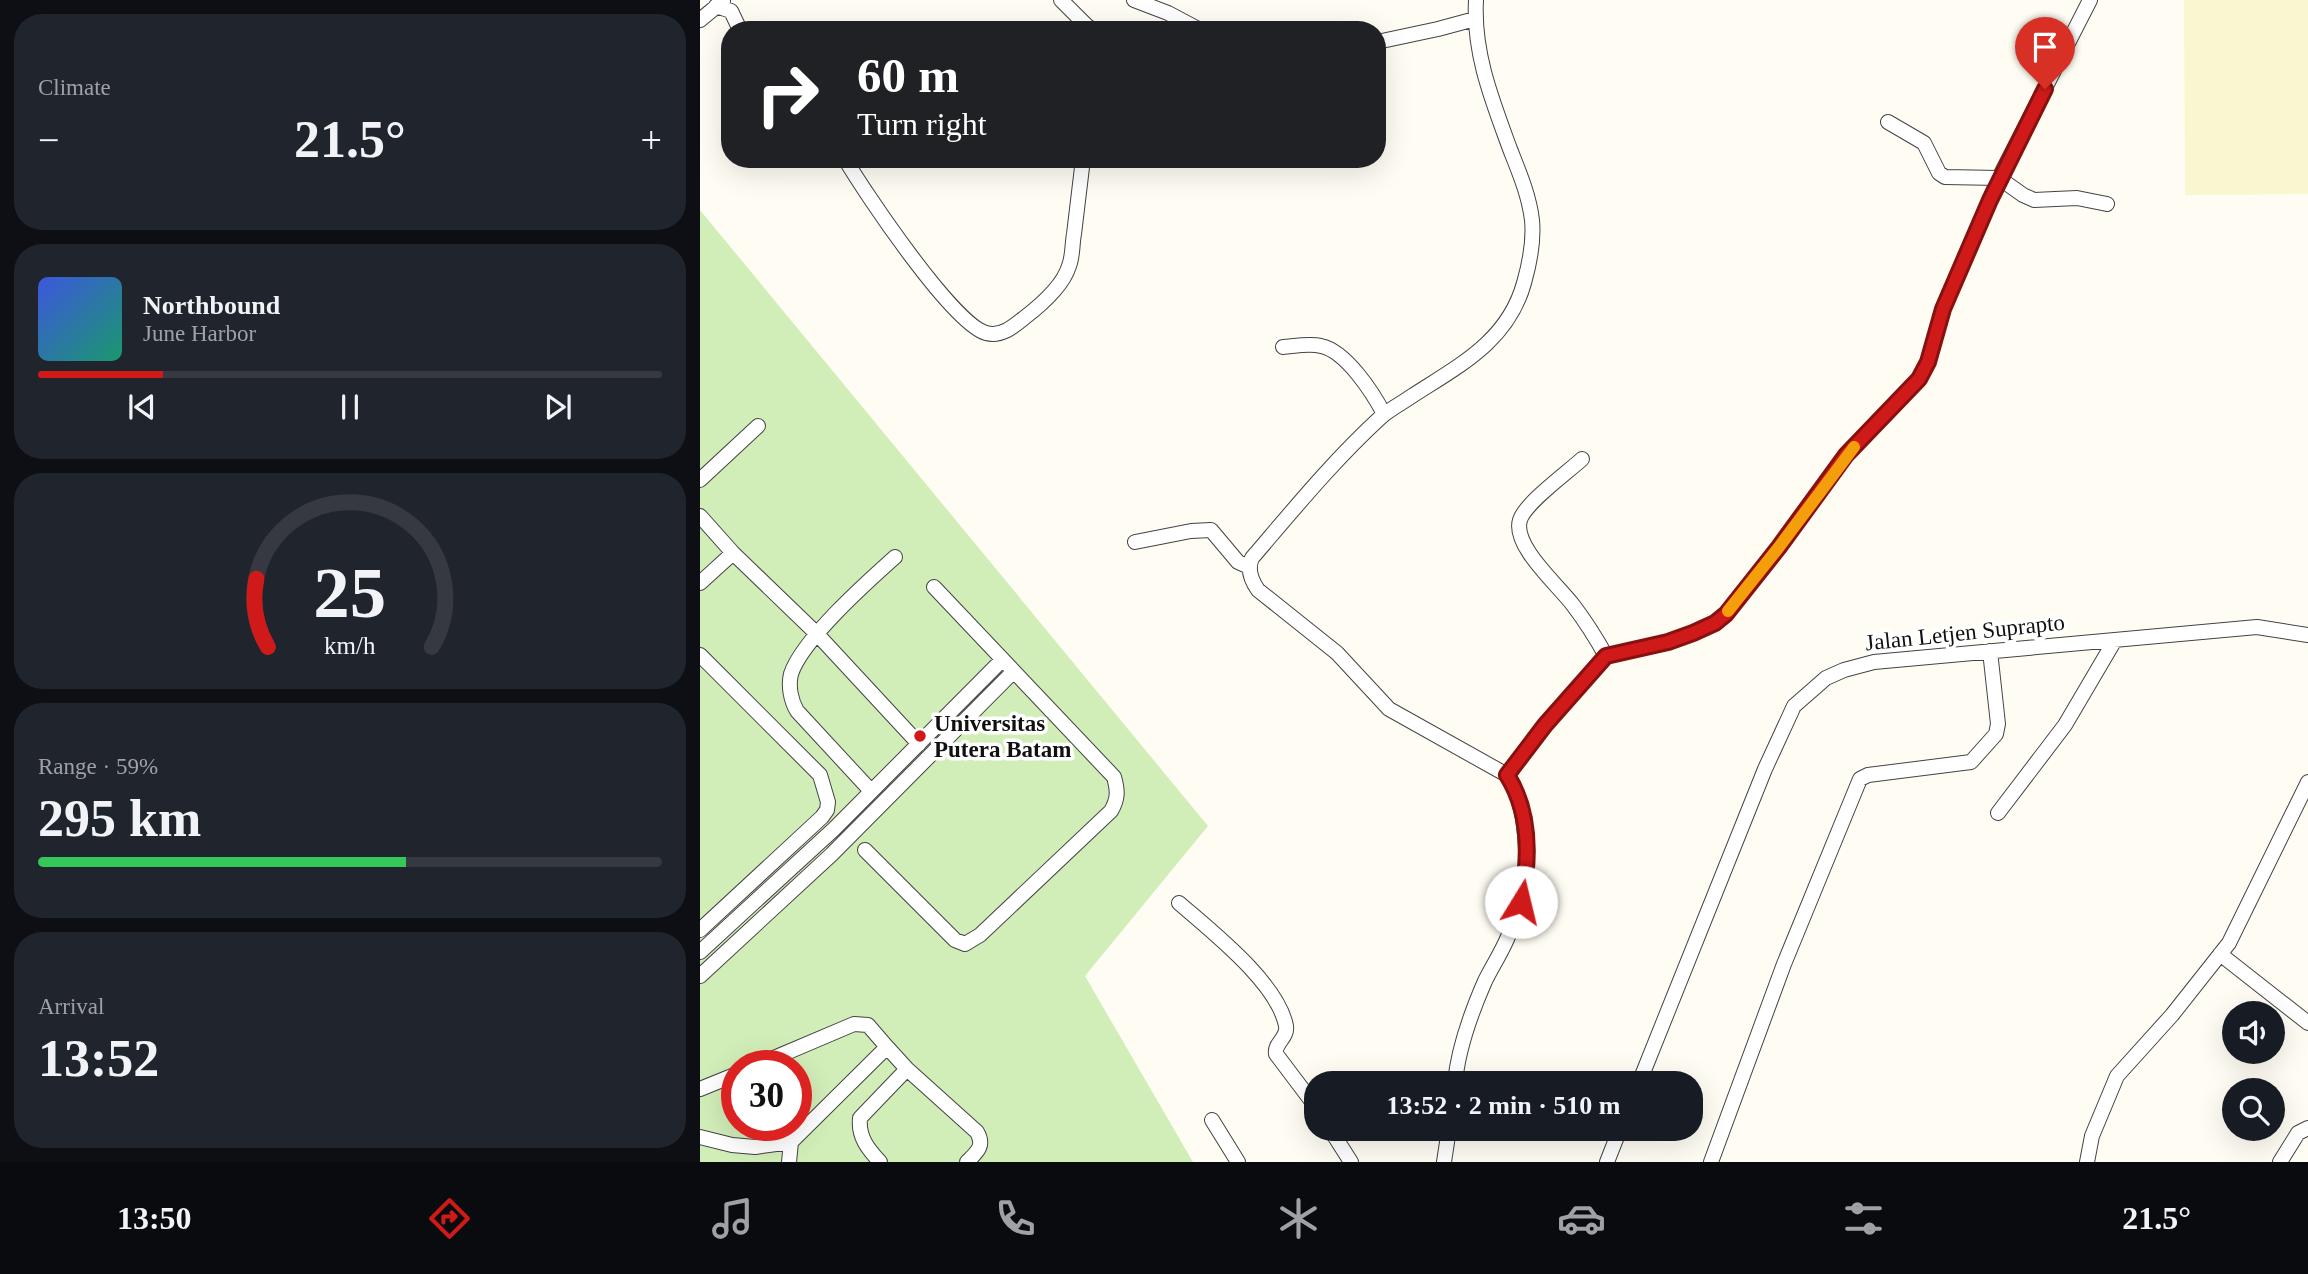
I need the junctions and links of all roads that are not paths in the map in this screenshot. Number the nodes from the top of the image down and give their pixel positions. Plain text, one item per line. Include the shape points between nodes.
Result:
1 (1061, 0) edge
2 (1134, 0) edge
3 (1476, 0) edge
4 (2090, 0) edge
5 (720, 3) edge
6 (1475, 19) junction
7 (700, 20) edge
8 (736, 21) edge
9 (1082, 21) edge
10 (1183, 21) edge
11 (1386, 40) edge
12 (1888, 122) dead end
13 (850, 168) edge
14 (1082, 168) edge
15 (1999, 178) junction
16 (2107, 204) dead end
17 (1283, 347) dead end
18 (1384, 414) junction
19 (758, 426) dead end
20 (1582, 459) dead end
21 (700, 480) edge
22 (700, 516) edge
23 (1135, 542) dead end
24 (733, 553) junction
25 (895, 557) dead end
26 (1249, 567) junction
27 (700, 583) edge
28 (934, 587) dead end
29 (817, 634) junction
30 (2308, 635) edge
31 (2115, 640) junction
32 (1990, 651) junction
33 (700, 655) edge
34 (1606, 656) junction
35 (1002, 660) junction
36 (1013, 672) junction
37 (919, 744) junction
38 (1507, 775) junction
39 (2308, 782) edge
40 (871, 791) junction
41 (2303, 809) edge
42 (1998, 813) dead end
43 (834, 829) junction
44 (846, 841) junction
45 (865, 850) dead end
46 (766, 890) junction
47 (1179, 903) dead end
48 (778, 904) junction
49 (748, 907) junction
50 (760, 920) junction
51 (700, 930) edge
52 (700, 952) edge
53 (2220, 954) junction
54 (700, 976) edge
55 (2307, 1020) edge
56 (887, 1047) junction
57 (794, 1050) edge
58 (906, 1069) junction
59 (1457, 1071) edge
60 (1644, 1071) edge
61 (721, 1080) edge
62 (700, 1089) edge
63 (1304, 1091) edge
64 (1212, 1120) dead end
65 (2308, 1128) edge
66 (700, 1138) edge
67 (1338, 1141) edge
68 (1448, 1141) edge
69 (1615, 1141) edge
70 (791, 1142) junction
71 (789, 1162) edge
72 (880, 1162) edge
73 (967, 1162) edge
74 (1238, 1162) edge
75 (1351, 1162) edge
76 (1444, 1162) edge
77 (1607, 1162) edge
78 (1711, 1162) edge
79 (2087, 1162) edge
80 (2280, 1162) edge

1 - 9 street
2 - 10 street
3 - 6 street
4 - 15 street
5 - 7 street
5 - 8 street via 731,10
6 - 11 street
6 - 18 street via 1480,63 1529,204 1529,264 1512,315 1482,350
12 - 15 street via 1924,143 1945,177
13 - 14 street via 947,301 972,327 997,334 1034,311 1070,265
15 - 16 street via 2034,200 2077,198
15 - 34 street via 1943,309 1919,379 1846,455 1726,614 1668,642
17 - 18 street via 1317,345 1333,351 1361,376
18 - 26 street via 1326,470
19 - 21 street
20 - 34 street via 1528,506 1519,528 1536,562 1571,603
22 - 24 street
23 - 26 street via 1211,530 1229,554
24 - 27 street
24 - 29 street
25 - 29 street
26 - 38 street via 1258,590 1337,653 1389,709
28 - 35 street
29 - 37 street
29 - 40 street via 790,677 794,706
30 - 31 street, Jalan Letjen Suprapto via 2257,627
31 - 32 street, Jalan Letjen Suprapto
31 - 42 street via 2066,725
32 - 60 street, Jalan Letjen Suprapto via 1874,662 1844,670 1826,678 1794,706
32 - 78 street via 1998,724 1996,734 1970,762 1860,779 1784,964
33 - 51 street via 820,775 828,802 822,817
34 - 38 street
35 - 36 street
35 - 37 street
36 - 44 street
36 - 45 street via 1114,777 1118,788 1111,811 965,944 955,940
37 - 40 street
38 - 59 street via 1522,804 1526,879 1508,938 1485,981 1463,1039
39 - 41 street
40 - 43 street
41 - 53 street
43 - 44 street
43 - 46 street
44 - 48 street
46 - 48 street
46 - 49 street
47 - 63 street via 1233,950 1266,988 1286,1026 1276,1054
48 - 50 street
49 - 50 street
49 - 52 street
50 - 54 street
53 - 55 street
53 - 79 street via 2117,1076 2092,1136
56 - 57 street via 868,1025 859,1023
56 - 58 street
56 - 70 street
58 - 72 street via 860,1118 862,1139
58 - 73 street via 977,1132 981,1146
61 - 62 street
64 - 74 street
65 - 80 street via 2298,1133
66 - 70 street via 755,1147
67 - 75 street
68 - 76 street
69 - 77 street
70 - 71 street

